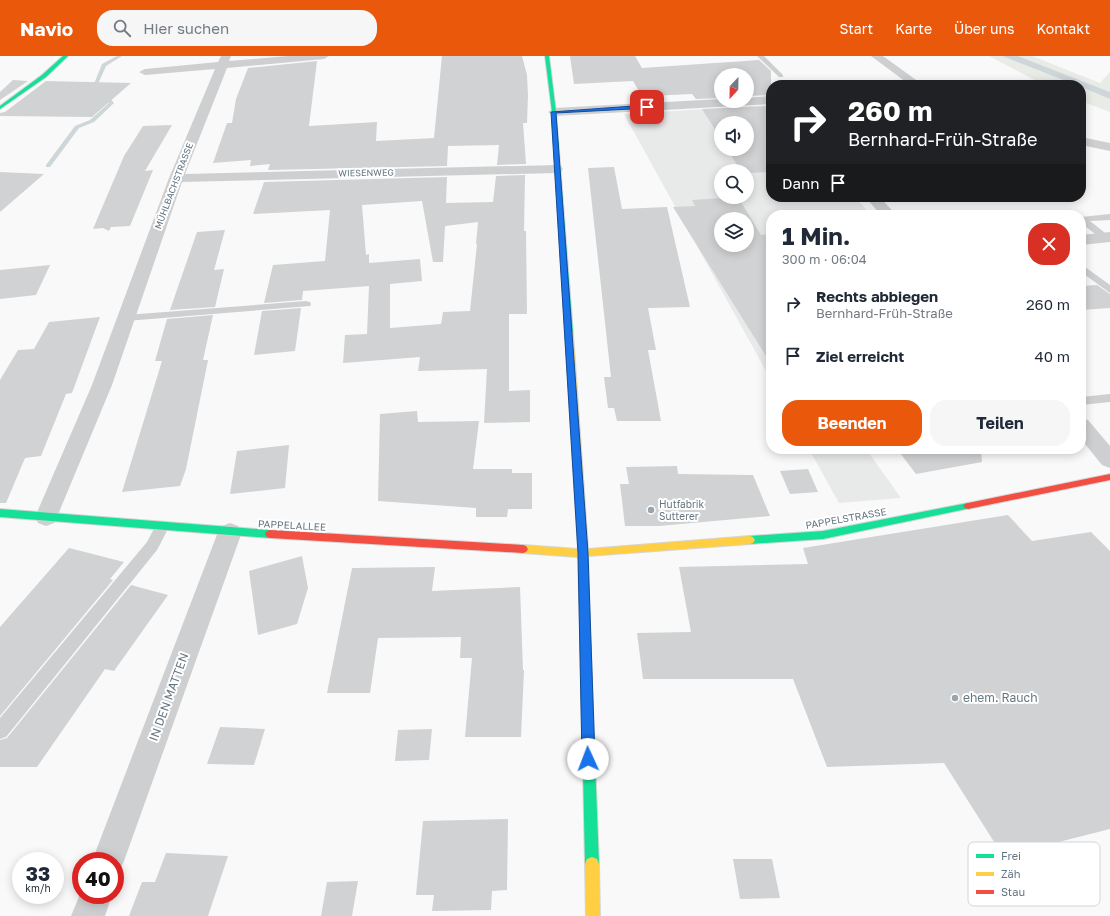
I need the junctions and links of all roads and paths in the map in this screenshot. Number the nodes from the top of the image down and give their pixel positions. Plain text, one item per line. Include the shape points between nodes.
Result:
1 (66, 56) edge
2 (324, 56) edge
3 (547, 56) edge
4 (760, 56) edge
5 (876, 56) edge
6 (225, 60) edge
7 (145, 72) dead end
8 (781, 76) dead end
9 (910, 80) edge
10 (766, 100) edge
11 (0, 108) edge
12 (554, 112) junction
13 (1086, 142) edge
14 (1110, 147) edge
15 (556, 169) junction
16 (176, 178) junction
17 (876, 202) edge
18 (884, 210) edge
19 (1110, 217) edge
20 (1086, 219) edge
21 (1086, 222) edge
22 (1108, 238) edge
23 (1086, 240) edge
24 (1086, 271) edge
25 (1110, 290) edge
26 (306, 304) dead end
27 (126, 318) junction
28 (1110, 398) edge
29 (1086, 400) edge
30 (1086, 431) edge
31 (1110, 460) edge
32 (1110, 477) edge
33 (0, 513) edge
34 (46, 517) junction
35 (162, 527) junction
36 (230, 532) junction
37 (583, 553) junction
38 (0, 731) edge
39 (111, 852) edge
40 (93, 904) edge
41 (88, 916) edge
42 (593, 916) edge

1 - 11 street via 44,76
2 - 6 street
3 - 12 street
4 - 8 lane
5 - 9 street
6 - 7 street
6 - 16 street, MÜHLBACHSTRASSE
10 - 12 street
12 - 15 street
13 - 14 street
15 - 16 street, WIESENWEG
15 - 37 street
16 - 27 street, MÜHLBACHSTRASSE
17 - 18 street
19 - 20 lane
21 - 22 lane
22 - 23 street
24 - 25 lane
26 - 27 lane
27 - 34 street, MÜHLBACHSTRASSE via 102,385
28 - 29 lane
30 - 31 street
32 - 37 street, PAPPELSTRASSE via 823,535
33 - 34 street, PAPPELALLEE
34 - 35 street, PAPPELALLEE
35 - 36 street, PAPPELALLEE
35 - 38 lane via 152,546
36 - 37 street, PAPPELALLEE
36 - 39 street, IN DEN MATTEN
37 - 42 street
40 - 41 street

